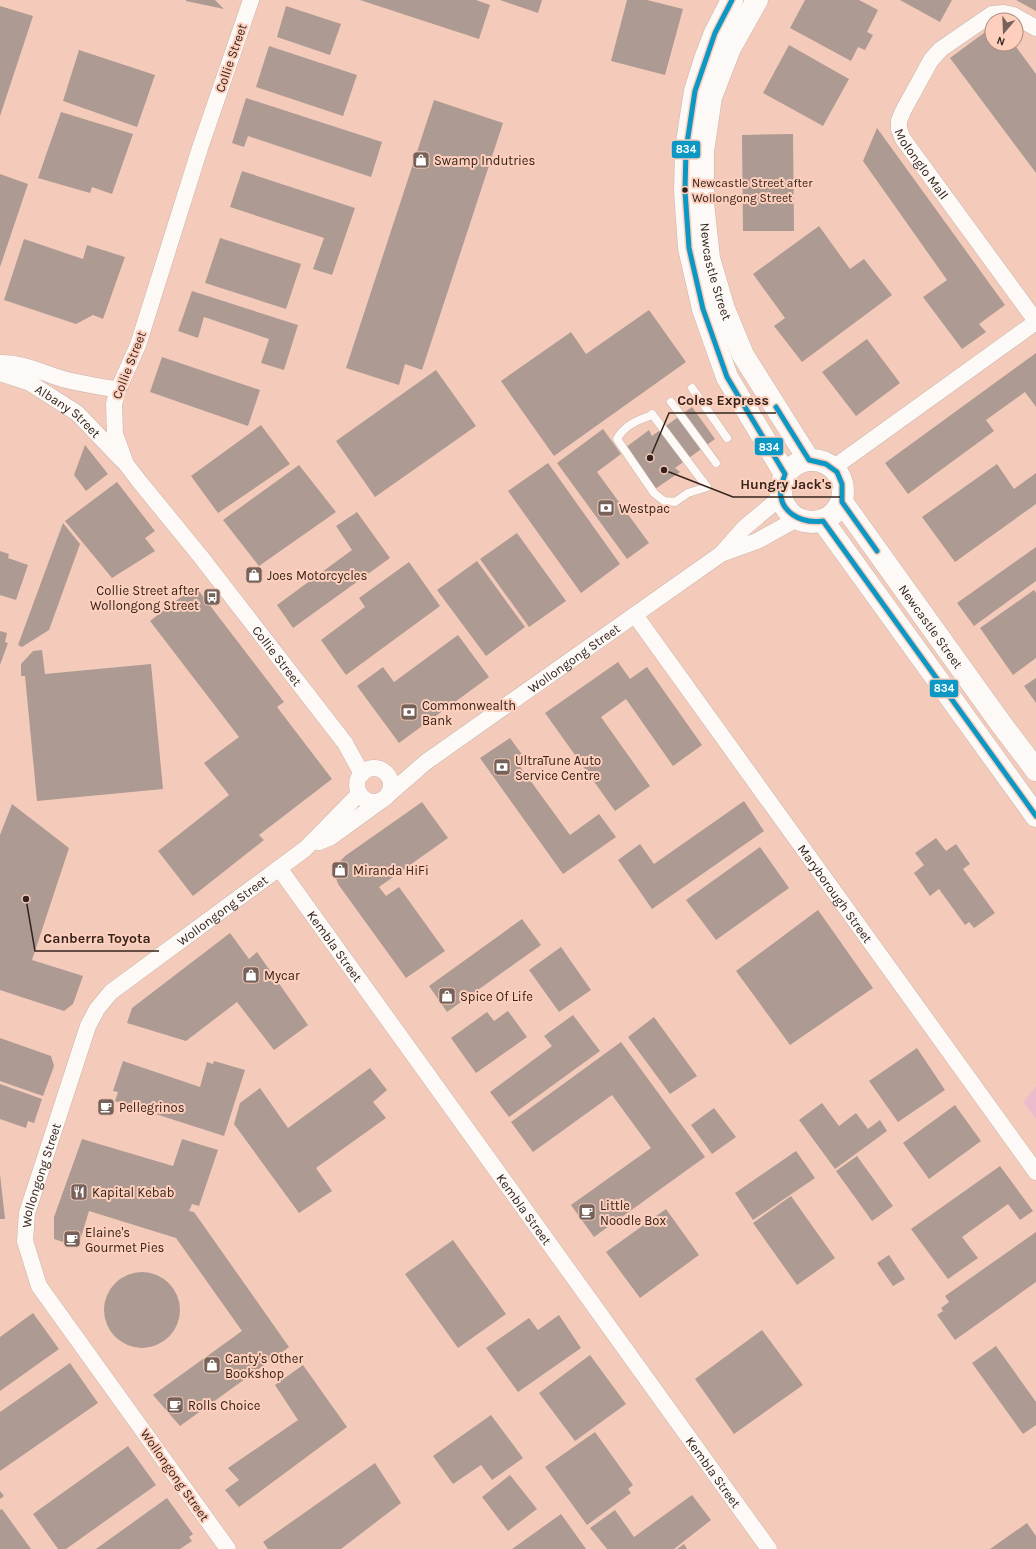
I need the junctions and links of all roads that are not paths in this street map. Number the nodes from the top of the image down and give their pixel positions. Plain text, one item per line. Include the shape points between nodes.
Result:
1 (251, 0) edge
2 (732, 0) edge
3 (756, 0) edge
4 (1036, 28) edge
5 (1036, 322) edge
6 (0, 363) edge
7 (0, 372) edge
8 (692, 388) dead end
9 (118, 390) junction
10 (671, 402) dead end
11 (651, 415) joint
12 (727, 438) dead end
13 (809, 460) junction
14 (716, 463) dead end
15 (126, 464) junction
16 (834, 468) junction
17 (785, 474) junction
18 (781, 497) junction
19 (842, 502) junction
20 (797, 519) junction
21 (823, 521) junction
22 (721, 554) junction
23 (635, 615) junction
24 (426, 762) junction
25 (1036, 770) edge
26 (374, 772) junction
27 (359, 794) junction
28 (385, 798) junction
29 (1036, 816) edge
30 (305, 849) junction
31 (279, 868) junction
32 (1036, 1172) edge
33 (228, 1549) edge
34 (769, 1549) edge

1 - 9 street, Collie Street via 200,148 138,345
2 - 17 main road, Newcastle Street via 705,59 690,116 685,191 689,248 703,309 727,377
3 - 13 main road, Newcastle Street via 730,48 711,97 703,152 703,203 708,258 742,355
4 - 5 street, Molonglo Mall via 1012,15 992,14 947,45 931,60 903,111 899,128 903,138
5 - 16 street, Molonglo Mall
6 - 9 street, Albany Street via 15,364 63,379
7 - 15 street, Albany Street via 30,384 76,413
8 - 12 lane
9 - 15 street, Collie Street via 114,404 115,434
10 - 14 lane
11 - 11 lane via 623,430 617,439 654,493 664,501 675,502 688,493 707,487
13 - 16 main road via 822,461
13 - 17 main road via 800,462
15 - 26 street, Collie Street via 345,742
16 - 19 main road via 841,478 844,490
17 - 18 main road via 781,485
18 - 20 main road via 786,510
18 - 22 street, Wollongong Street via 744,528
19 - 21 main road via 835,514
19 - 25 main road, Newcastle Street
20 - 21 main road via 815,523
20 - 22 street, Wollongong Street via 757,541
21 - 29 main road, Newcastle Street
22 - 23 street, Wollongong Street
23 - 24 street, Wollongong Street
23 - 32 street, Maryborough Street
24 - 26 street, Wollongong Street
24 - 28 street, Wollongong Street
26 - 27 street via 357,782
26 - 28 street via 390,779 391,786
27 - 28 street via 368,801 376,802
27 - 30 street, Wollongong Street
28 - 30 street, Wollongong Street via 331,836
30 - 31 street, Wollongong Street
31 - 33 street, Wollongong Street via 111,992 97,1009 88,1026 26,1220 25,1241 39,1286
31 - 34 street, Kembla Street

